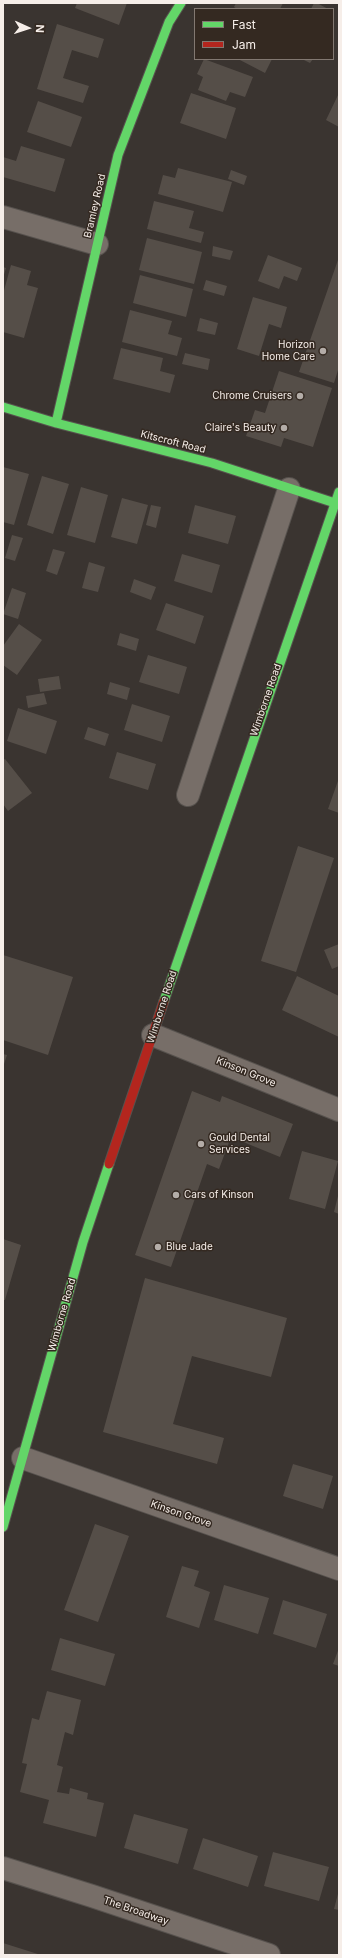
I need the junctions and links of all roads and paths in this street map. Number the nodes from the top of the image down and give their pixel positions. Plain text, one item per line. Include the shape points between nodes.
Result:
1 (181, 3) edge
2 (3, 217) edge
3 (97, 244) junction
4 (3, 407) edge
5 (56, 423) junction
6 (289, 489) junction
7 (339, 492) edge
8 (335, 503) junction
9 (188, 795) dead end
10 (154, 1035) junction
11 (339, 1110) edge
12 (23, 1458) junction
13 (3, 1527) edge
14 (339, 1569) edge
15 (3, 1868) edge
16 (269, 1955) edge

1 - 3 main road, Bramley Road via 169,22 118,155
2 - 3 street
3 - 5 main road, Bramley Road
4 - 5 main road, Kitscroft Road
5 - 6 main road, Kitscroft Road via 212,463
6 - 8 main road, Kitscroft Road
6 - 9 street
7 - 8 main road, Wimborne Road
8 - 10 main road, Wimborne Road via 209,866
10 - 11 street, Kinson Grove
10 - 12 main road, Wimborne Road via 83,1242
12 - 13 main road, Wimborne Road
12 - 14 street, Kinson Grove
15 - 16 street, The Broadway

